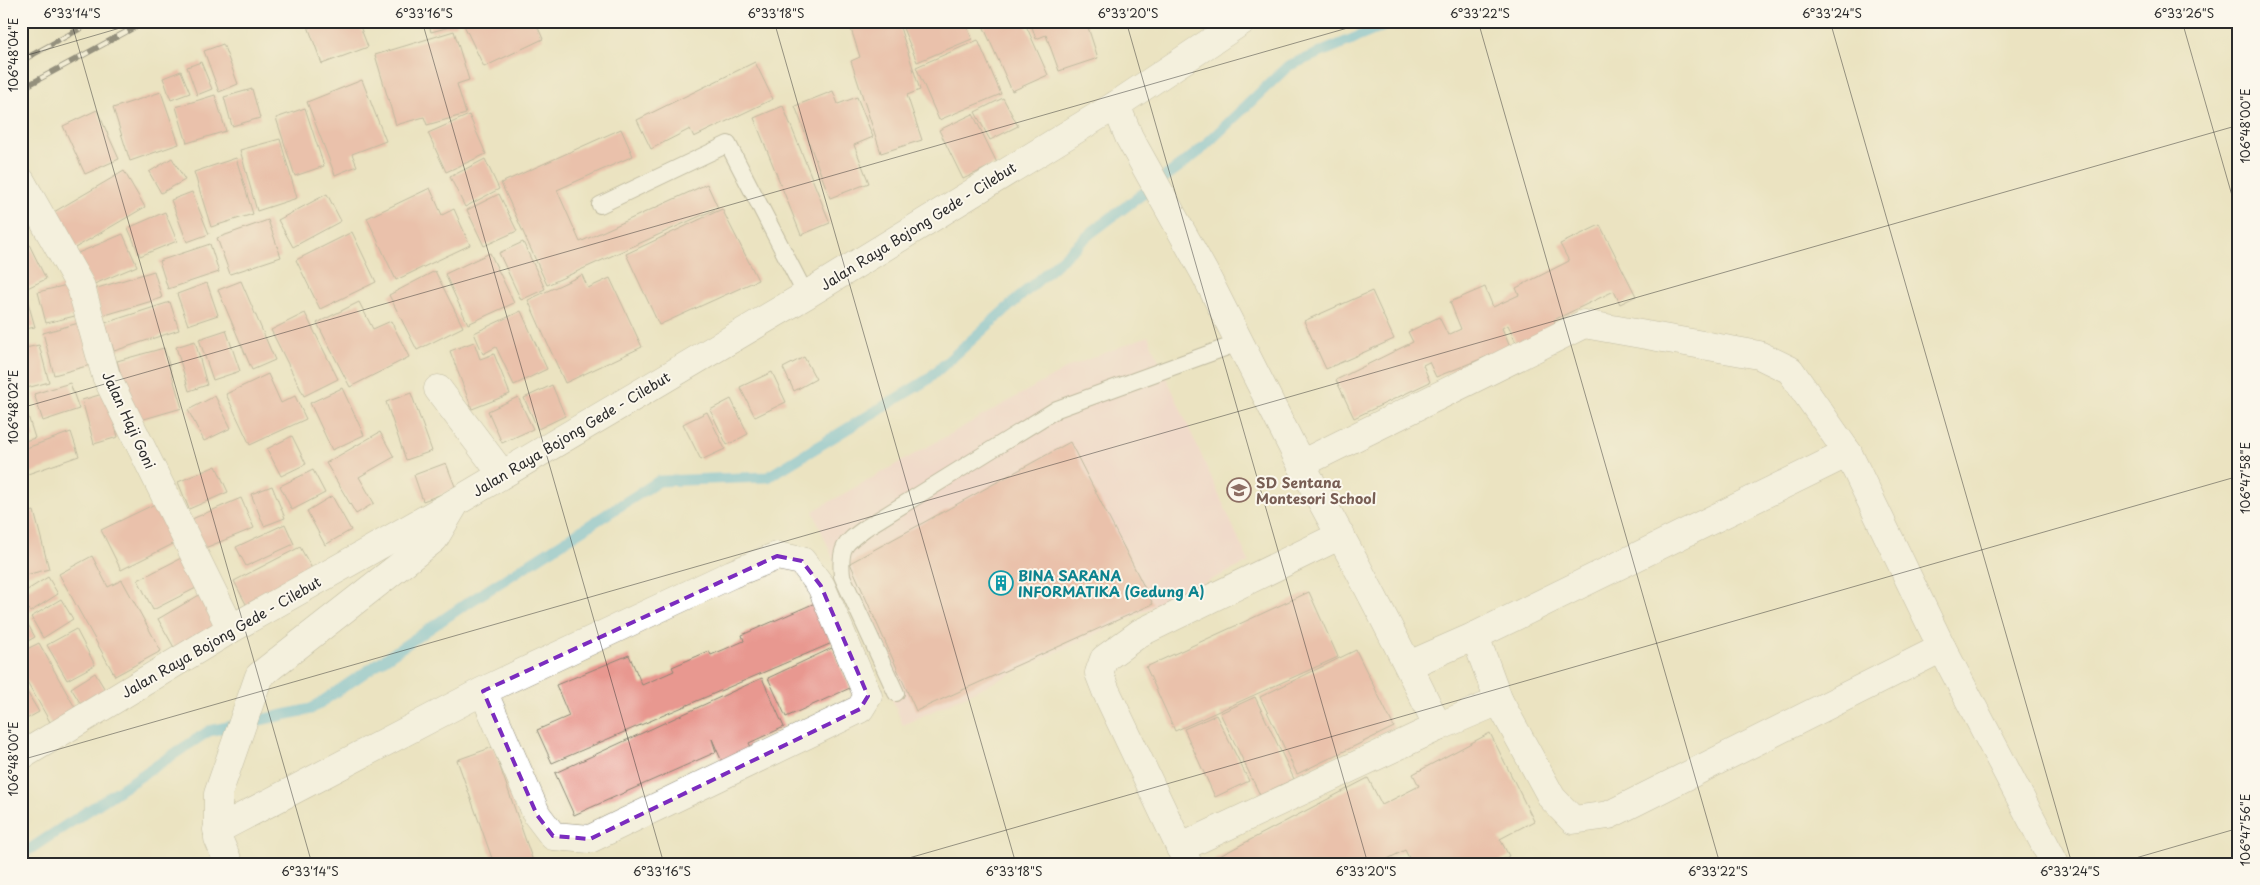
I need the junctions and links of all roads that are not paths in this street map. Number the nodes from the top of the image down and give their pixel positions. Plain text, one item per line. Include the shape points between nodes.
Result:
1 (1242, 21) edge
2 (1116, 105) junction
3 (21, 181) edge
4 (600, 205) dead end
5 (806, 295) junction
6 (1240, 342) junction
7 (438, 389) dead end
8 (1848, 452) junction
9 (1301, 464) junction
10 (502, 474) junction
11 (456, 502) junction
12 (1341, 535) junction
13 (231, 629) junction
14 (1474, 636) junction
15 (1942, 648) junction
16 (1409, 665) junction
17 (482, 692) junction
18 (896, 693) dead end
19 (1499, 701) junction
20 (1438, 727) junction
21 (21, 756) edge
22 (217, 830) junction
23 (1184, 856) edge
24 (229, 864) edge
25 (2055, 864) edge

1 - 2 street, Jalan Raya Bojong Gede - Cilebut
2 - 5 street, Jalan Raya Bojong Gede - Cilebut
2 - 6 street via 1129,137
3 - 13 street, Jalan Haji Goni via 81,287 106,376
4 - 5 lane via 728,144
5 - 10 street, Jalan Raya Bojong Gede - Cilebut
6 - 9 street
6 - 18 lane via 1057,410 845,542 840,561 842,576
7 - 10 street
8 - 9 street via 1790,370 1759,355 1584,324
8 - 14 street
8 - 15 street
9 - 12 street
10 - 11 street, Jalan Raya Bojong Gede - Cilebut
11 - 13 street, Jalan Raya Bojong Gede - Cilebut
11 - 22 street via 434,539 259,676 218,794
12 - 16 street
12 - 23 street via 1140,633 1104,659 1099,673 1106,691
13 - 21 street, Jalan Raya Bojong Gede - Cilebut
14 - 16 street
14 - 19 street
15 - 19 street via 1609,814 1573,820 1552,798
15 - 25 street
16 - 20 street
17 - 17 street via 777,556 802,561 821,586 868,696 860,709 590,839 553,836 537,815
17 - 22 street
19 - 20 street
20 - 23 street
22 - 24 street

